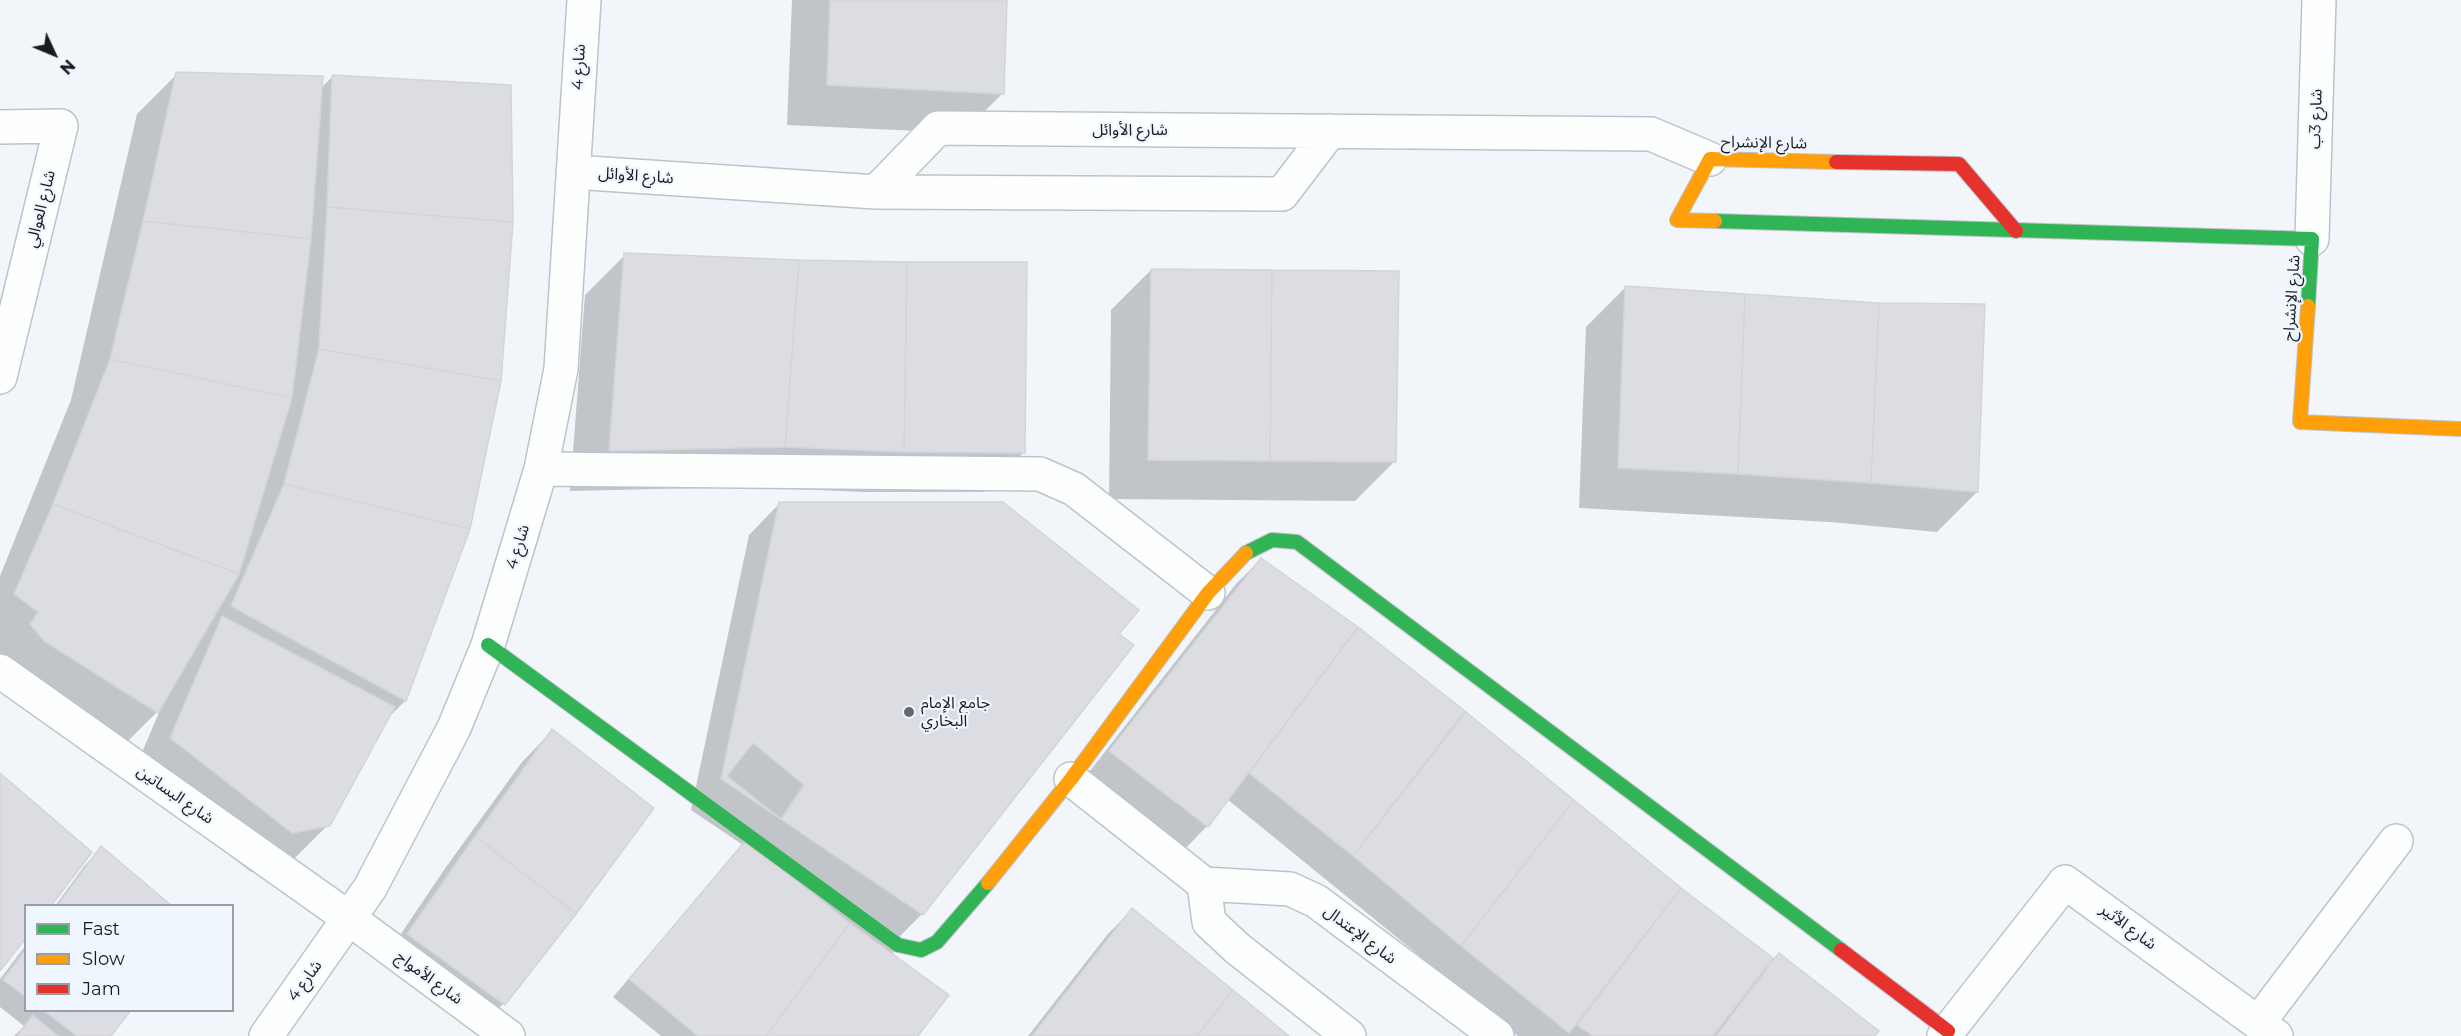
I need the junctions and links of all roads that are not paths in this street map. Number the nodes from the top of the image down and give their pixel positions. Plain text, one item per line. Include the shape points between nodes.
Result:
1 (584, 0) edge
2 (2319, 0) edge
3 (0, 127) edge
4 (1330, 131) junction
5 (1710, 159) junction
6 (573, 172) junction
7 (876, 192) junction
8 (2016, 231) junction
9 (2312, 239) junction
10 (2, 357) edge
11 (2461, 429) edge
12 (542, 469) junction
13 (1208, 593) junction
14 (488, 645) junction
15 (0, 671) edge
16 (1071, 779) junction
17 (2396, 841) dead end
18 (1204, 884) junction
19 (350, 919) junction
20 (2267, 1029) edge
21 (1946, 1034) edge
22 (266, 1036) edge
23 (508, 1036) edge
24 (1349, 1036) edge
25 (1497, 1036) edge

1 - 6 street, شارع 4
2 - 9 street, شارع 3ب
3 - 10 street, شارع العوالي via 61,126
4 - 5 street, شارع الأوائل via 1651,134
4 - 7 street, شارع الأوائل via 938,129
4 - 7 street via 1282,194
5 - 8 street, شارع الإنشراح via 1959,164
5 - 8 street, شارع الإنشراح via 1677,220
6 - 7 street, شارع الأوائل
6 - 12 street, شارع 4 via 561,369
8 - 9 street, شارع الإنشراح
9 - 11 street, شارع الإنشراح via 2300,422
12 - 13 street via 1040,474 1074,489
12 - 14 street, شارع 4
13 - 16 street
13 - 21 street via 1249,550 1272,540 1297,542
14 - 16 street via 898,945 921,950 937,942
14 - 19 street, شارع 4 via 454,728
15 - 19 street, شارع البساتين
16 - 18 street
17 - 20 street
18 - 24 street via 1209,922
18 - 25 street, شارع الإعتدال via 1290,889 1316,902
19 - 22 street, شارع 4
19 - 23 street, شارع الأمواج
20 - 21 street, شارع الأثير via 2065,882

